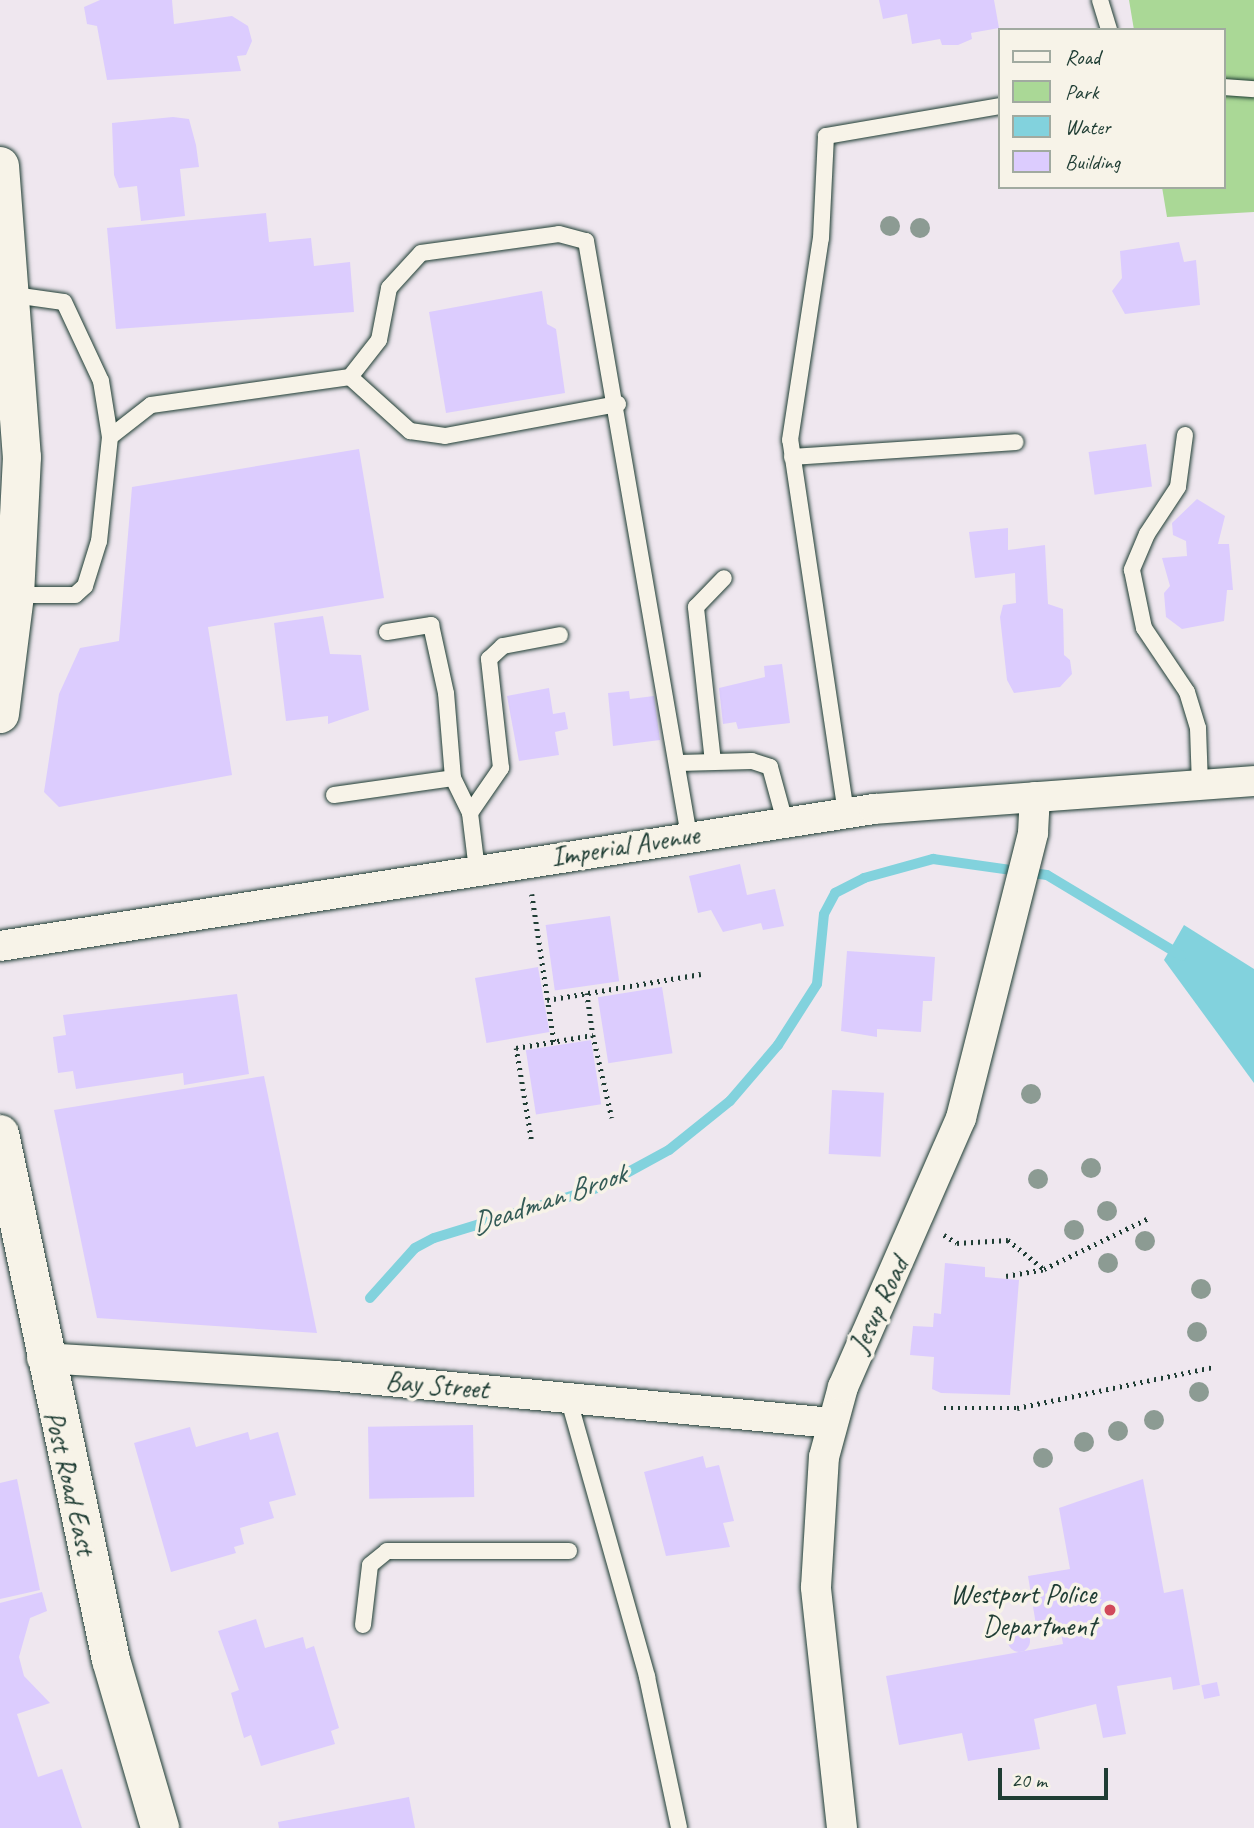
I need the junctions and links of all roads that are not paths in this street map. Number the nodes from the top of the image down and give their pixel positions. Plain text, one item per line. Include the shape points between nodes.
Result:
1 (1100, 0) edge
2 (1108, 28) edge
3 (1226, 87) edge
4 (1254, 89) edge
5 (998, 106) edge
6 (0, 166) edge
7 (15, 295) junction
8 (350, 377) junction
9 (618, 404) junction
10 (1185, 435) dead end
11 (110, 437) junction
12 (1015, 442) dead end
13 (792, 457) junction
14 (724, 578) dead end
15 (15, 595) junction
16 (387, 632) dead end
17 (560, 635) dead end
18 (0, 714) edge
19 (713, 762) junction
20 (680, 763) junction
21 (453, 778) junction
22 (1254, 781) edge
23 (1200, 785) junction
24 (334, 795) dead end
25 (1035, 797) junction
26 (470, 813) junction
27 (846, 813) junction
28 (785, 822) junction
29 (689, 836) junction
30 (477, 870) junction
31 (0, 946) edge
32 (0, 1134) edge
33 (42, 1358) junction
34 (568, 1397) junction
35 (831, 1423) junction
36 (569, 1551) dead end
37 (363, 1625) dead end
38 (160, 1828) edge
39 (679, 1828) edge
40 (842, 1828) edge

1 - 2 lane
3 - 4 lane
5 - 13 lane via 826,136 821,238
6 - 7 main road
7 - 11 lane via 64,302 101,381
7 - 15 main road via 22,457
8 - 9 lane via 410,431 445,436
8 - 9 lane via 379,340 389,288 421,253 559,234 586,241 593,256
8 - 11 lane via 151,405
9 - 20 lane
10 - 23 lane via 1178,487 1147,534 1132,570 1144,628 1187,692 1198,728
11 - 15 lane via 99,541 85,586 75,595
12 - 13 lane
13 - 27 lane
14 - 19 lane via 696,607
15 - 18 main road
16 - 21 lane via 431,625 446,693
17 - 26 lane via 503,646 489,659 501,768
19 - 20 lane
19 - 28 lane via 752,761 770,767
20 - 29 lane
21 - 24 lane
21 - 26 lane
22 - 23 street, Imperial Avenue
23 - 25 street, Imperial Avenue
25 - 27 street, Imperial Avenue
25 - 35 street, Jesup Road via 1033,833 965,1105
26 - 30 lane
27 - 28 street, Imperial Avenue
28 - 29 street, Imperial Avenue
29 - 30 street, Imperial Avenue
30 - 31 street, Imperial Avenue
32 - 33 main road, Post Road East
33 - 34 street, Bay Street
33 - 38 main road, Post Road East via 111,1660
34 - 35 street, Bay Street
34 - 39 lane via 647,1677
35 - 40 street, Jesup Road via 815,1567
36 - 37 lane via 387,1551 370,1565

